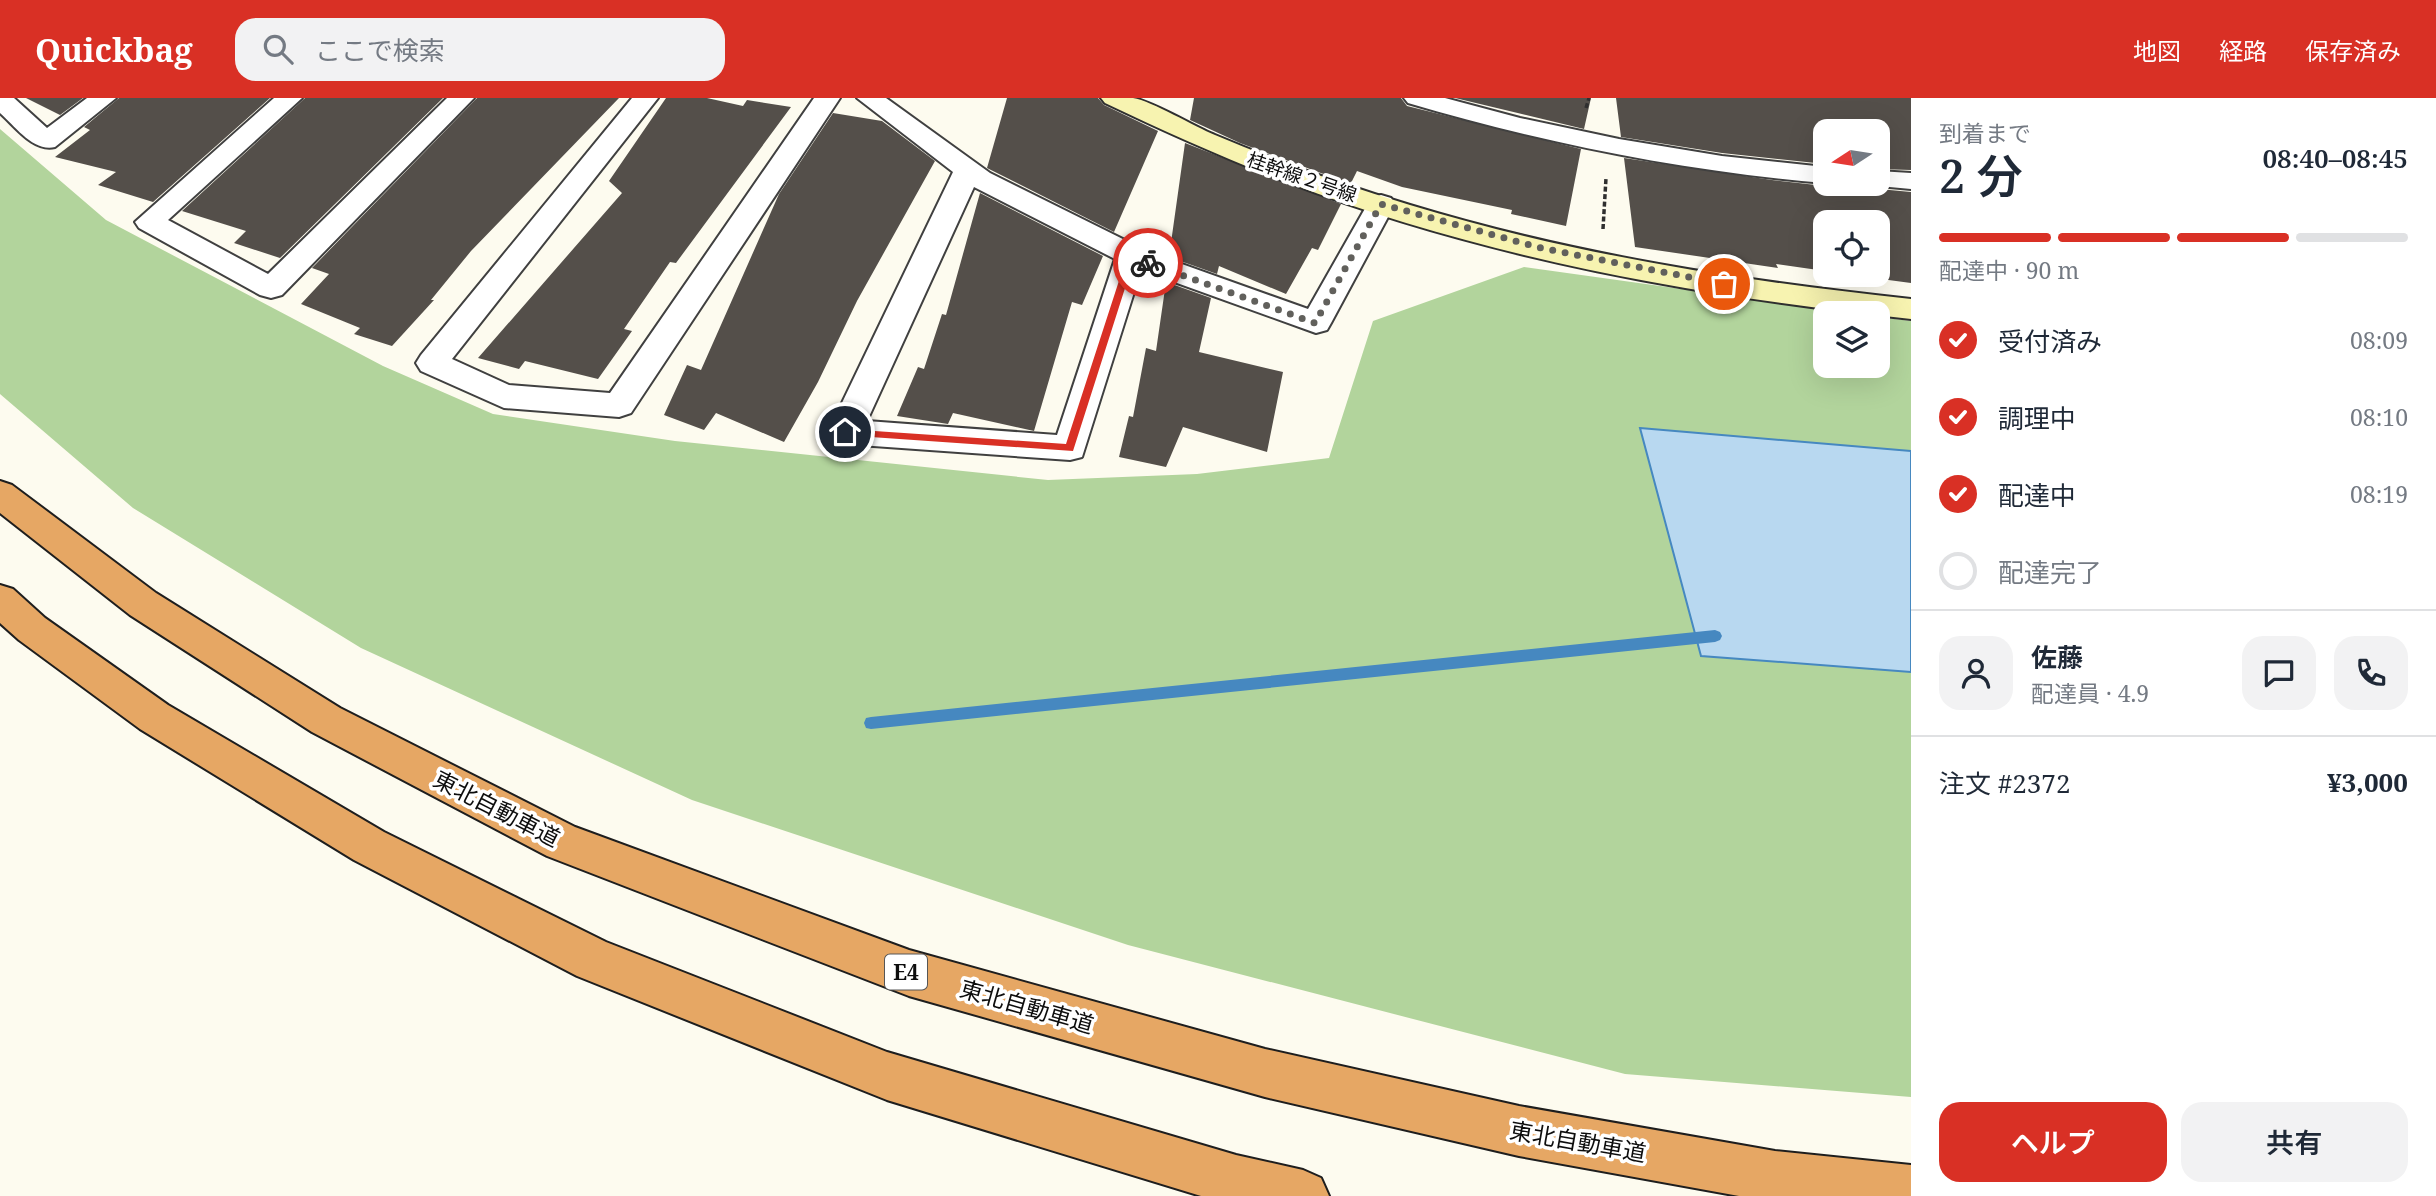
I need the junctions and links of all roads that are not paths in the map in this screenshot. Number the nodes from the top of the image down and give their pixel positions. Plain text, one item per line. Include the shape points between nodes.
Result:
1 (103, 98) edge
2 (289, 98) edge
3 (461, 98) edge
4 (645, 98) edge
5 (827, 98) edge
6 (870, 98) edge
7 (1114, 98) edge
8 (1417, 98) edge
9 (0, 99) edge
10 (968, 170) junction
11 (1813, 174) edge
12 (1890, 180) edge
13 (1911, 181) edge
14 (1381, 204) junction
15 (1131, 255) junction
16 (1911, 309) edge
17 (0, 494) edge
18 (0, 600) edge
19 (1911, 1191) edge
20 (1303, 1196) edge

1 - 9 street via 46,141
2 - 3 street via 149,222 271,288
4 - 5 street via 432,363 504,396 619,405
6 - 10 street
7 - 14 street, 桂幹線２号線 via 1298,178
8 - 11 street via 1608,146 1740,168
10 - 15 street
10 - 15 street via 845,432 1070,448
12 - 13 street
14 - 15 street via 1315,323
14 - 16 street, 桂幹線２号線 via 1601,261 1779,293
17 - 19 highway, 東北自動車道 / E4 via 143,604 326,720 562,842 909,973 1265,1073 1519,1131 1775,1177
18 - 20 highway via 32,629 154,717 369,846 593,960 887,1076 1236,1181

